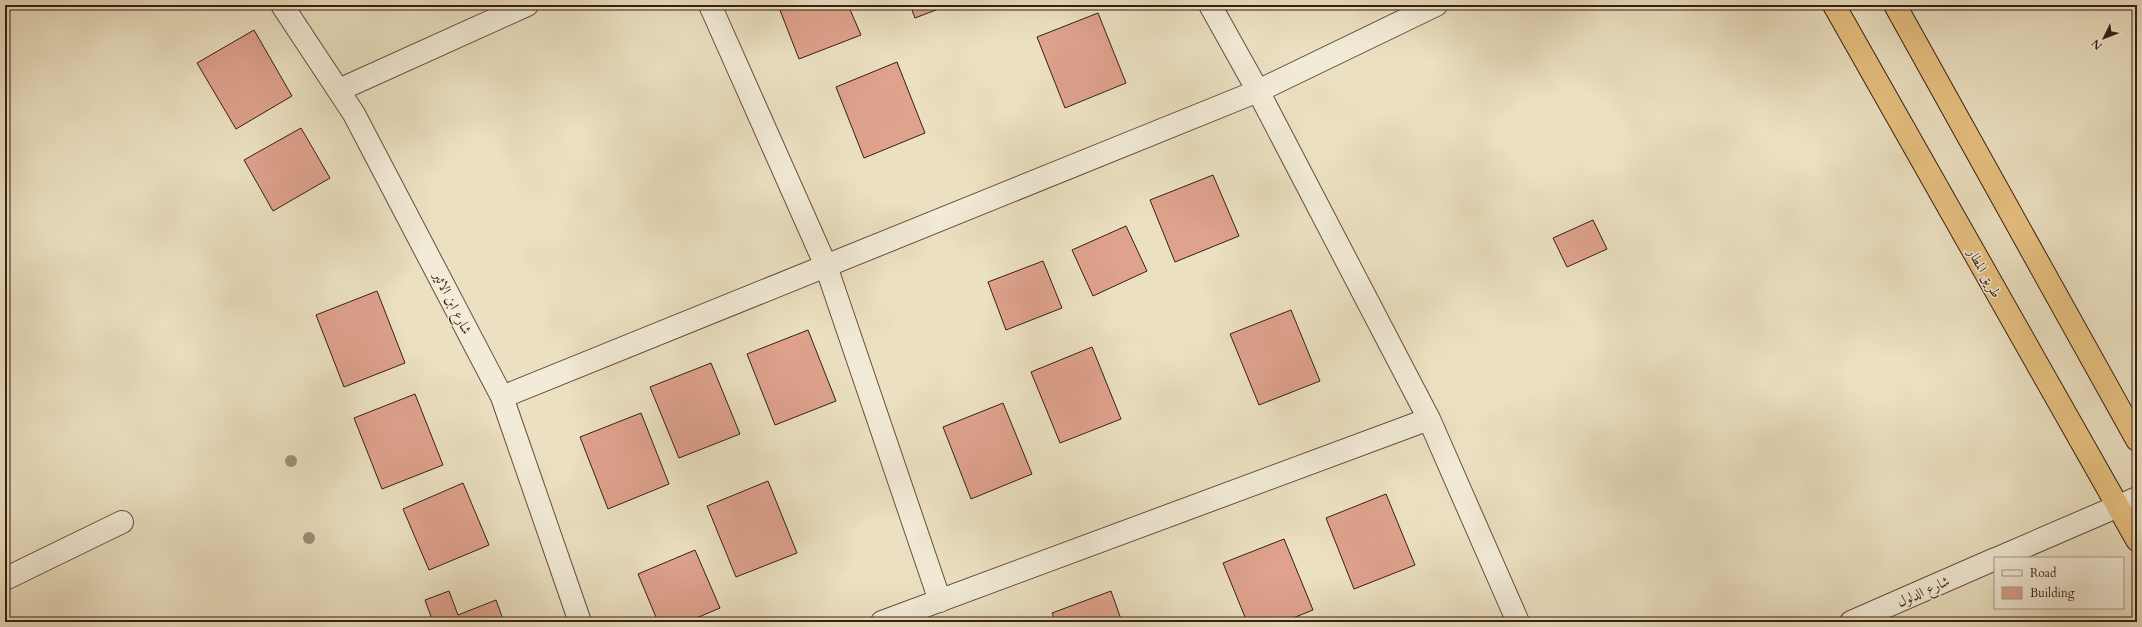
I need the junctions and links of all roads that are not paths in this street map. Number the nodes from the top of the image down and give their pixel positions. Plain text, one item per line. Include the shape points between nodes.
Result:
1 (282, 5) edge
2 (527, 5) edge
3 (710, 5) edge
4 (1210, 5) edge
5 (1436, 5) edge
6 (1834, 5) edge
7 (1895, 5) edge
8 (338, 90) junction
9 (1258, 91) junction
10 (826, 266) junction
11 (502, 397) junction
12 (1429, 419) junction
13 (2137, 440) edge
14 (2127, 502) edge
15 (122, 522) dead end
16 (2137, 540) edge
17 (2001, 557) edge
18 (1994, 560) edge
19 (5, 579) edge
20 (940, 601) junction
21 (580, 622) edge
22 (882, 622) edge
23 (1518, 622) edge
24 (1851, 622) edge

1 - 8 street, شارع ابن الاثير
2 - 8 street
3 - 10 street
4 - 9 street
5 - 9 street
6 - 14 highway, طريق المطار
7 - 13 highway
8 - 11 street, شارع ابن الاثير via 368,139
9 - 10 street
9 - 12 street
10 - 11 street
10 - 20 street
11 - 21 street, شارع ابن الاثير
12 - 20 street
12 - 23 street
14 - 16 highway, طريق المطار
14 - 17 street, شارع الدلول
15 - 19 street
18 - 24 street, شارع الدلول
20 - 22 street

